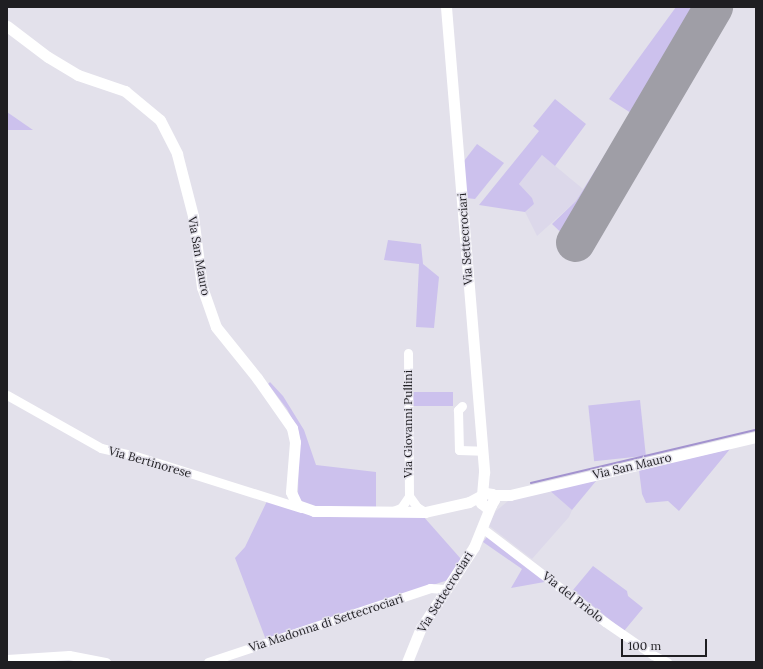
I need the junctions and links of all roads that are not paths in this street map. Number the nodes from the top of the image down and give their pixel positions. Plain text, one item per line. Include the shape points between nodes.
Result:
1 (446, 7) edge
2 (7, 26) edge
3 (408, 352) dead end
4 (7, 395) edge
5 (462, 406) dead end
6 (756, 437) edge
7 (482, 451) junction
8 (484, 472) junction
9 (507, 495) junction
10 (487, 499) junction
11 (409, 504) junction
12 (302, 508) junction
13 (483, 525) junction
14 (444, 589) junction
15 (7, 659) edge
16 (106, 662) edge
17 (208, 662) edge
18 (407, 662) edge
19 (668, 662) edge

1 - 7 main road, Via Settecrociari
2 - 12 main road, Via San Mauro via 48,57 78,75 125,91 160,120 173,144 181,170 193,216 202,287 211,313 225,340 257,378 292,428 295,442 291,492 297,505
3 - 11 street, Via Giovanni Pullini
4 - 12 street, Via Bertinorese via 101,448 136,456
5 - 7 street via 458,410 459,450
6 - 9 main road, Via San Mauro
7 - 8 main road, Via Settecrociari
8 - 9 main road via 490,485
8 - 10 main road, Via Settecrociari
9 - 10 main road, Via San Mauro
10 - 11 main road, Via San Mauro via 425,512
10 - 13 main road, Via Settecrociari
11 - 12 main road, Via San Mauro via 391,512
13 - 14 main road, Via Settecrociari via 474,547
13 - 19 street, Via del Priolo via 605,622 653,655
14 - 17 street, Via Madonna di Settecrociari via 430,588
14 - 18 main road, Via Settecrociari via 421,628
15 - 16 street via 69,655

